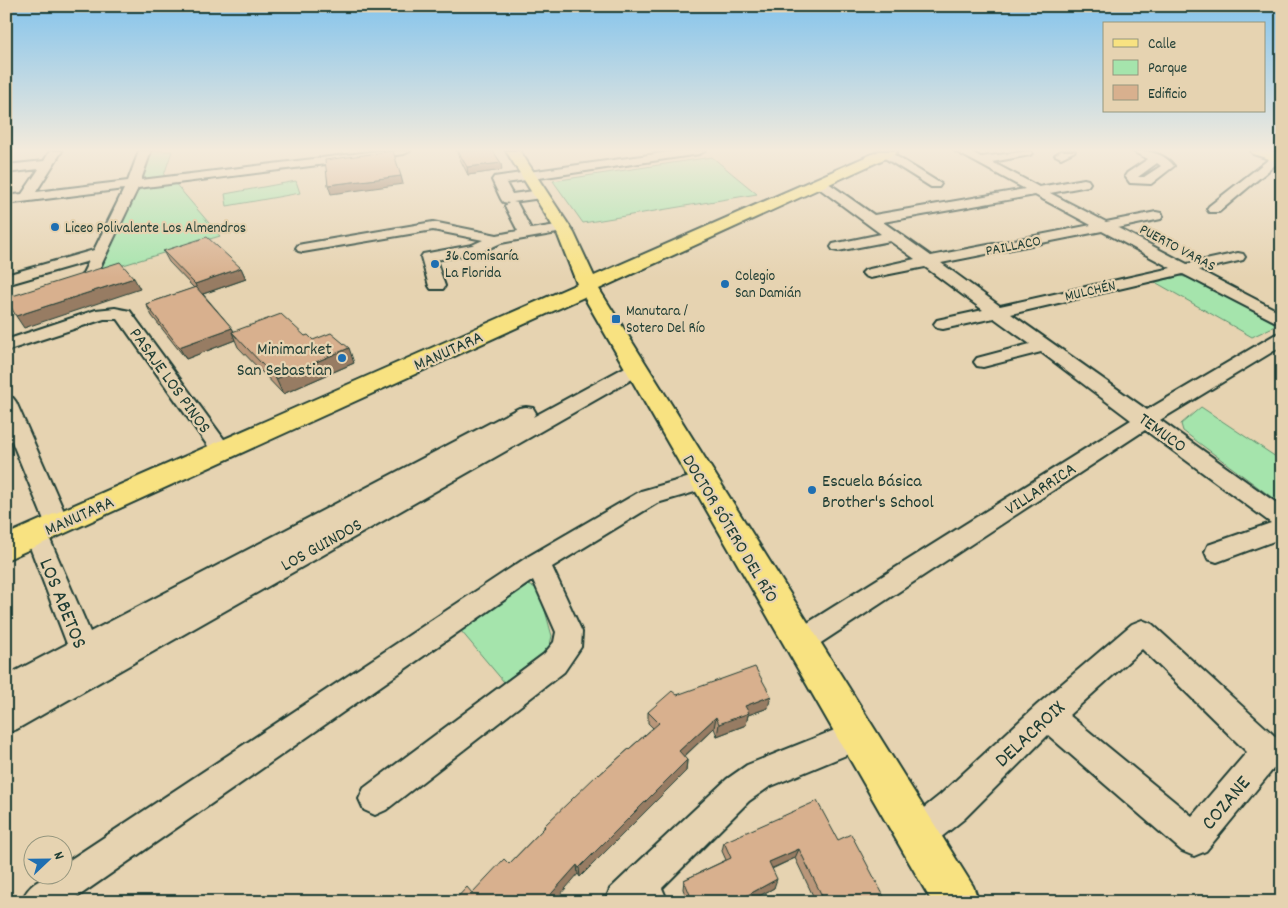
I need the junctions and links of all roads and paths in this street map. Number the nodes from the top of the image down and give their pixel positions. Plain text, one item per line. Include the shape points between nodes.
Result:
1 (30, 193) edge
2 (62, 193) edge
3 (129, 193) edge
4 (505, 193) edge
5 (797, 193) edge
6 (834, 193) edge
7 (1023, 193) edge
8 (1041, 193) edge
9 (1234, 193) edge
10 (541, 194) joint
11 (27, 198) junction
12 (6, 200) edge
13 (512, 206) dead end
14 (1214, 209) dead end
15 (1156, 216) dead end
16 (871, 220) junction
17 (1105, 227) junction
18 (563, 228) junction
19 (527, 234) junction
20 (894, 236) junction
21 (497, 239) junction
22 (838, 247) dead end
23 (303, 248) dead end
24 (100, 253) junction
25 (1238, 257) dead end
26 (928, 262) junction
27 (1185, 269) junction
28 (870, 273) dead end
29 (89, 277) edge
30 (6, 280) edge
31 (437, 286) dead end
32 (588, 287) junction
33 (997, 312) junction
34 (1282, 320) edge
35 (943, 324) dead end
36 (1282, 338) edge
37 (6, 346) edge
38 (1044, 346) junction
39 (983, 362) dead end
40 (633, 364) junction
41 (6, 402) edge
42 (1145, 420) junction
43 (222, 451) junction
44 (704, 481) junction
45 (1282, 519) edge
46 (1282, 528) edge
47 (47, 530) junction
48 (6, 548) edge
49 (1217, 552) dead end
50 (538, 563) junction
51 (1142, 632) joint
52 (800, 642) junction
53 (88, 661) junction
54 (6, 691) edge
55 (1047, 715) junction
56 (6, 720) edge
57 (857, 736) junction
58 (375, 799) dead end
59 (917, 835) junction
60 (638, 895) edge
61 (39, 902) edge
62 (957, 902) edge

1 - 11 street
2 - 11 street
3 - 24 street
4 - 10 street via 508,199
5 - 32 main road, MANUTARA
6 - 16 street, TEMUCO
7 - 16 street
8 - 17 street, PUERTO VARAS
9 - 14 street
10 - 18 main road, DOCTOR SÓTERO DEL RÍO
11 - 12 street
13 - 19 street
15 - 17 street, PAILLACO
16 - 20 street, TEMUCO
17 - 26 street, PAILLACO
17 - 27 street, PUERTO VARAS
18 - 19 street
18 - 32 main road, DOCTOR SÓTERO DEL RÍO via 578,256
19 - 21 street
20 - 22 street
20 - 26 street, TEMUCO
21 - 23 street via 433,226
21 - 31 street via 476,249 428,257
24 - 29 street
24 - 30 street
25 - 27 street, MULCHÉN
26 - 28 street, PAILLACO
26 - 33 street, TEMUCO
27 - 33 street, MULCHÉN
27 - 34 street, PUERTO VARAS
32 - 40 main road, DOCTOR SÓTERO DEL RÍO
32 - 43 main road, MANUTARA
33 - 35 street, MULCHÉN
33 - 38 street, TEMUCO
36 - 42 street, VILLARRICA
37 - 43 street, PASAJE LOS PINOS via 102,314 124,315
38 - 39 street
38 - 42 street, TEMUCO
40 - 44 main road, DOCTOR SÓTERO DEL RÍO
40 - 53 street, LOS GUINDOS
41 - 47 street, LOS ABETOS
42 - 45 street, TEMUCO
42 - 52 street, VILLARRICA
43 - 47 main road, MANUTARA
44 - 50 street via 649,497
44 - 52 main road, DOCTOR SÓTERO DEL RÍO
46 - 49 street
47 - 48 main road, MANUTARA
47 - 53 street, LOS ABETOS
50 - 58 street via 569,632 567,647 554,663
50 - 61 street
51 - 55 street, DELACROIX
51 - 55 street, COZANE via 1268,751 1194,839
52 - 57 main road, DOCTOR SÓTERO DEL RÍO
53 - 54 street, LOS GUINDOS
53 - 56 street, LOS GUINDOS
55 - 59 street, DELACROIX via 952,807
57 - 59 main road, DOCTOR SÓTERO DEL RÍO
57 - 60 street via 758,776 738,790
59 - 62 main road, DOCTOR SÓTERO DEL RÍO

